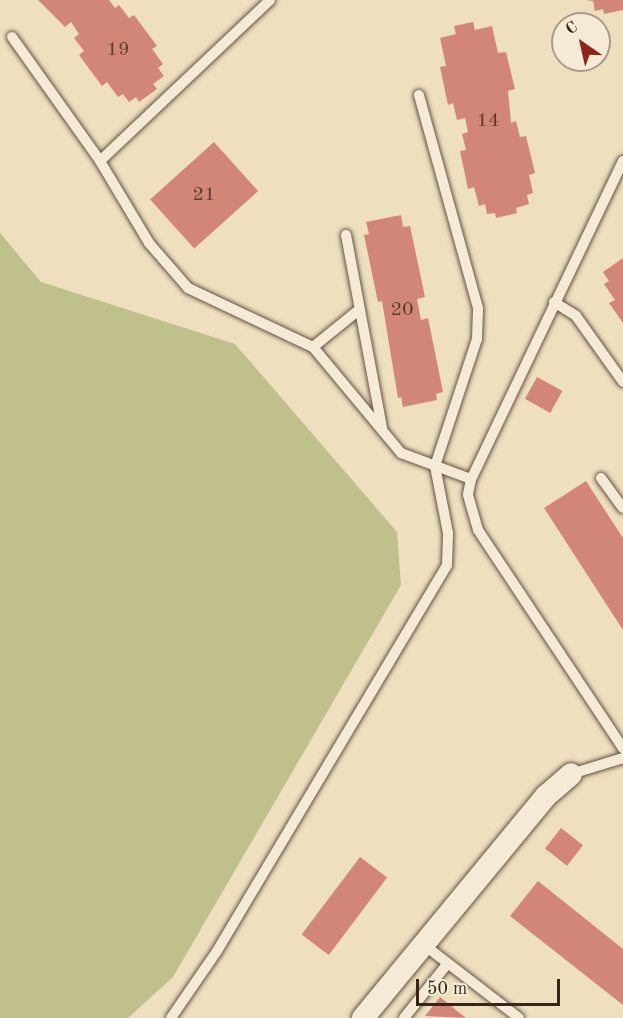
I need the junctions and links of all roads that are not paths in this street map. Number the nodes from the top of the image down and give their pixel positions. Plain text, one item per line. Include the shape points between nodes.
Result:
1 (270, 0) edge
2 (12, 37) dead end
3 (419, 94) dead end
4 (100, 161) junction
5 (623, 161) edge
6 (346, 236) dead end
7 (554, 302) junction
8 (360, 309) junction
9 (313, 347) junction
10 (623, 382) edge
11 (382, 428) junction
12 (435, 466) junction
13 (602, 478) dead end
14 (471, 479) junction
15 (623, 508) edge
16 (623, 748) edge
17 (623, 758) edge
18 (571, 774) joint
19 (423, 944) junction
20 (447, 963) junction
21 (171, 1018) edge
22 (363, 1018) edge
23 (404, 1018) edge
24 (519, 1018) edge

1 - 4 lane
2 - 4 lane
3 - 12 lane via 478,308 477,339
4 - 9 lane via 149,243 188,288
5 - 7 lane
6 - 8 lane
7 - 10 lane via 576,316
7 - 14 lane
8 - 9 lane
8 - 11 lane
9 - 11 lane
11 - 12 lane via 401,453
12 - 14 lane
12 - 21 lane via 448,532 447,565 217,951
13 - 15 lane
14 - 16 lane via 468,495 478,530
17 - 18 lane
18 - 19 street via 546,796
19 - 20 lane
19 - 22 street
20 - 23 lane
20 - 24 lane

